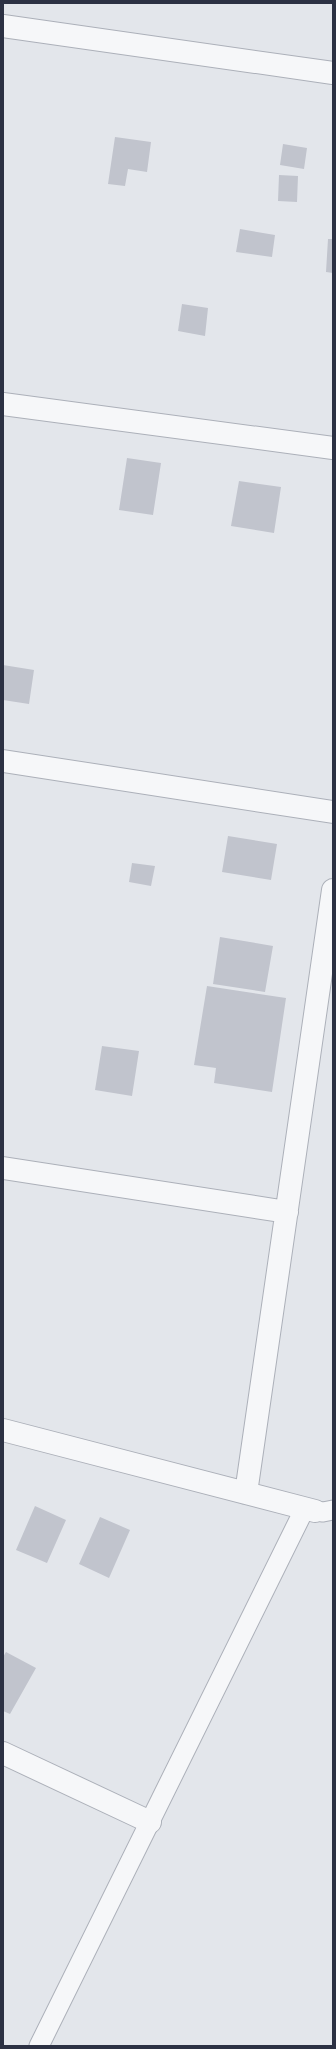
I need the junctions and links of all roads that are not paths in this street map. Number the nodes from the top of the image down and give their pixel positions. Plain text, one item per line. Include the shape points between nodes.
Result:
1 (3, 26) edge
2 (333, 73) edge
3 (3, 404) edge
4 (333, 448) edge
5 (3, 761) edge
6 (333, 812) edge
7 (333, 890) edge
8 (3, 1168) edge
9 (287, 1212) junction
10 (3, 1430) edge
11 (246, 1493) junction
12 (318, 1510) edge
13 (3, 1753) edge
14 (150, 1822) junction
15 (39, 2046) edge

1 - 2 street
3 - 4 street
5 - 6 street
7 - 9 street
8 - 9 street
9 - 11 street
10 - 11 street
11 - 12 street
12 - 14 lane
13 - 14 street
14 - 15 lane

